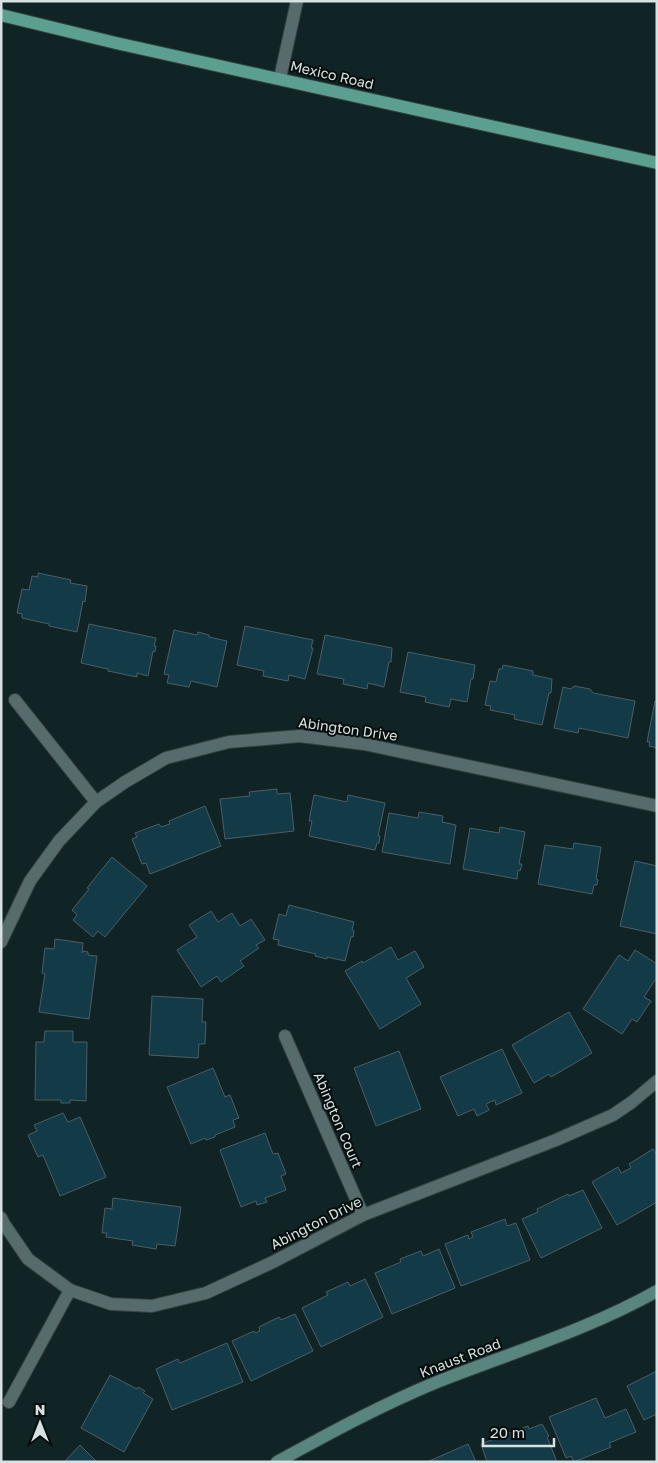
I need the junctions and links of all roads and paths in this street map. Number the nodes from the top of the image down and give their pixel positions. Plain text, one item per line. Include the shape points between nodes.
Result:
1 (297, 1) edge
2 (1, 15) edge
3 (280, 78) junction
4 (657, 163) edge
5 (15, 700) dead end
6 (96, 802) junction
7 (657, 806) edge
8 (1, 942) edge
9 (285, 1036) dead end
10 (657, 1081) edge
11 (363, 1215) junction
12 (1, 1218) edge
13 (70, 1290) junction
14 (657, 1291) edge
15 (10, 1402) dead end
16 (278, 1462) edge

1 - 3 street
2 - 3 main road, Mexico Road
3 - 4 main road, Mexico Road
5 - 6 street
6 - 7 street, Abington Drive via 166,758 229,742 300,736 364,744
6 - 8 street, Abington Drive via 59,841 30,881
9 - 11 street, Abington Court
10 - 11 street, Abington Drive via 612,1115
11 - 13 street, Abington Drive via 206,1293 152,1306 111,1304
12 - 13 street, Abington Drive via 28,1259
13 - 15 street
14 - 16 main road, Knaust Road via 587,1324 381,1406

